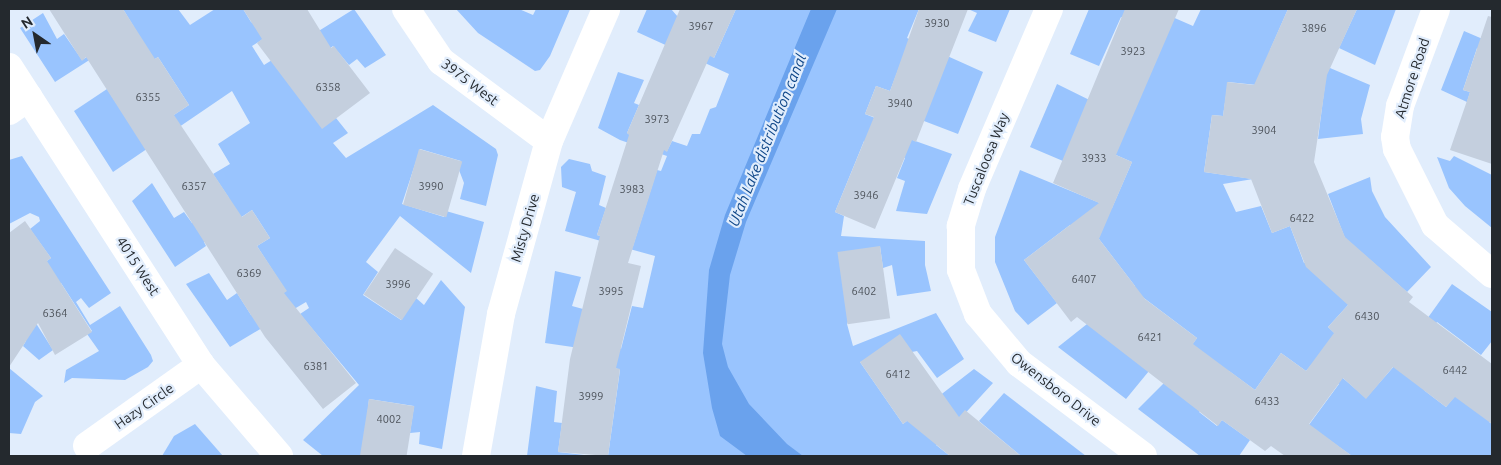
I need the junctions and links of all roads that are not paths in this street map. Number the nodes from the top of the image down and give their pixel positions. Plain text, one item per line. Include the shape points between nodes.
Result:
1 (406, 9) edge
2 (606, 9) edge
3 (1049, 9) edge
4 (1436, 9) edge
5 (9, 67) edge
6 (19, 104) edge
7 (549, 140) junction
8 (1492, 274) edge
9 (978, 314) joint
10 (201, 365) junction
11 (87, 446) dead end
12 (279, 456) edge
13 (476, 456) edge
14 (1143, 456) edge

1 - 7 street, 3975 West via 441,61
2 - 7 street, Misty Drive
3 - 9 street, Tuscaloosa Way via 975,181 961,226 961,270
4 - 8 street, Atmore Road via 1400,106 1395,138 1397,148 1435,225
5 - 6 street, 4015 West
6 - 10 street, 4015 West
7 - 13 street, Misty Drive via 501,314
9 - 14 street, Owensboro Drive via 1019,363
10 - 11 street, Hazy Circle
10 - 12 street, 4015 West

